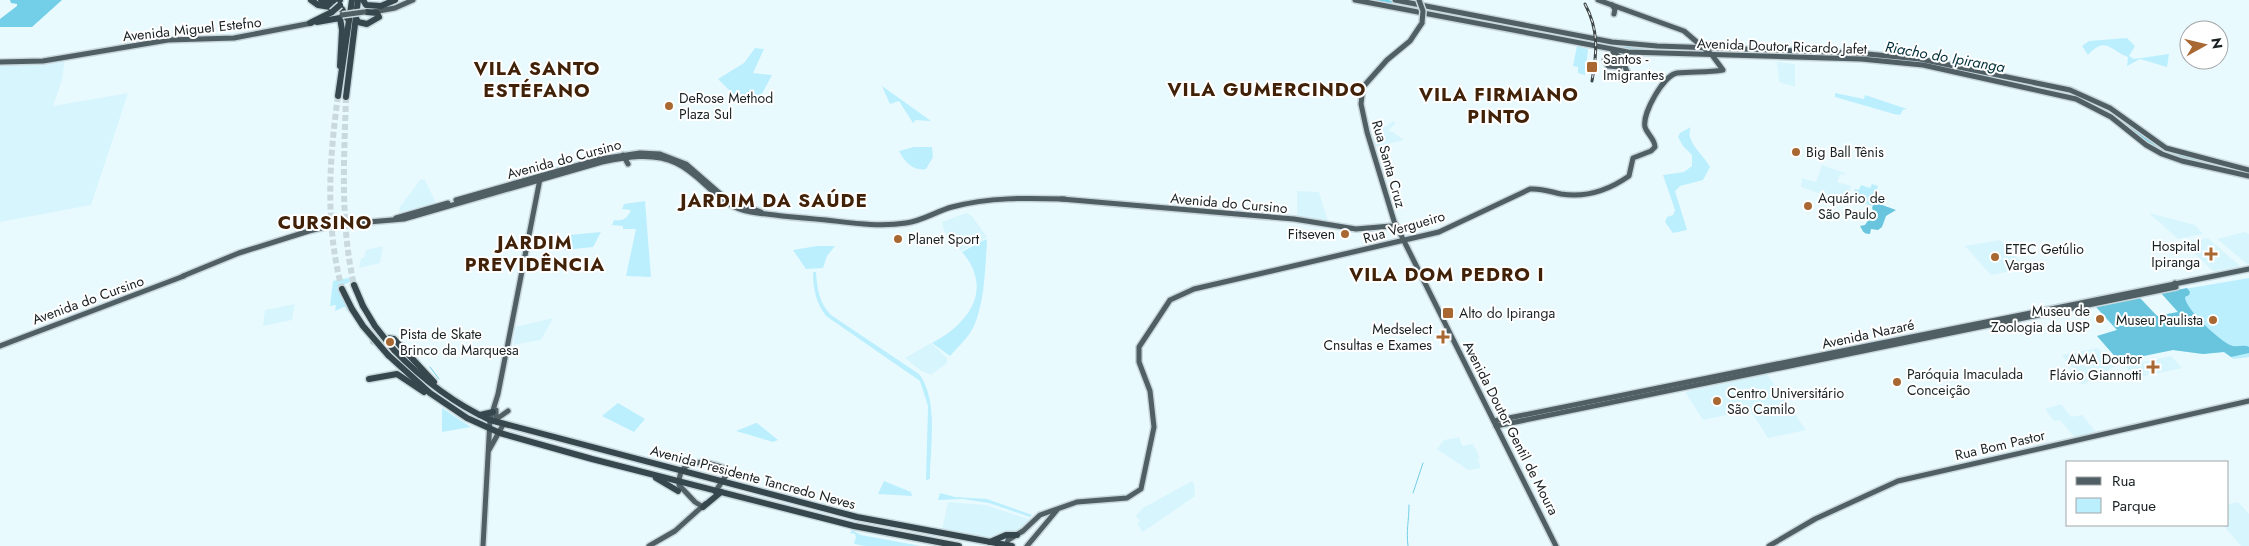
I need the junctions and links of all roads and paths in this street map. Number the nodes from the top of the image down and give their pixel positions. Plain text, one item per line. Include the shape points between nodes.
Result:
1 (311, 0) edge
2 (321, 0) edge
3 (345, 0) edge
4 (352, 0) edge
5 (358, 0) edge
6 (362, 0) edge
7 (395, 0) edge
8 (414, 0) edge
9 (1355, 0) edge
10 (1395, 0) edge
11 (1419, 0) edge
12 (1598, 0) edge
13 (340, 2) edge
14 (1612, 5) junction
15 (332, 12) junction
16 (366, 12) junction
17 (1614, 14) dead end
18 (341, 15) junction
19 (356, 18) junction
20 (317, 22) junction
21 (310, 23) junction
22 (348, 37) junction
23 (1705, 48) junction
24 (1609, 49) junction
25 (1628, 52) junction
26 (1711, 54) junction
27 (1605, 60) dead end
28 (1622, 61) junction
29 (0, 62) edge
30 (1997, 74) junction
31 (342, 77) junction
32 (2002, 80) junction
33 (2029, 81) junction
34 (2029, 88) junction
35 (338, 96) tunnel mouth
36 (346, 97) tunnel mouth
37 (631, 148) dead end
38 (639, 154) junction
39 (623, 156) junction
40 (2222, 164) junction
41 (2211, 168) junction
42 (2240, 168) junction
43 (2224, 170) junction
44 (2249, 170) edge
45 (2234, 176) dead end
46 (2246, 176) edge
47 (540, 178) junction
48 (1526, 184) dead end
49 (712, 187) junction
50 (721, 187) dead end
51 (1532, 189) junction
52 (975, 198) dead end
53 (969, 203) junction
54 (739, 209) junction
55 (753, 209) junction
56 (395, 211) dead end
57 (768, 214) junction
58 (395, 219) junction
59 (1392, 224) junction
60 (1404, 241) junction
61 (2248, 270) edge
62 (354, 285) tunnel mouth
63 (2176, 285) junction
64 (342, 289) tunnel mouth
65 (374, 341) dead end
66 (0, 346) edge
67 (391, 353) junction
68 (369, 379) dead end
69 (441, 390) junction
70 (430, 394) junction
71 (2249, 401) edge
72 (496, 404) junction
73 (508, 411) dead end
74 (493, 412) junction
75 (478, 415) junction
76 (1495, 421) junction
77 (490, 424) junction
78 (503, 424) junction
79 (500, 433) junction
80 (534, 443) junction
81 (488, 450) junction
82 (541, 452) dead end
83 (682, 471) junction
84 (651, 474) junction
85 (678, 481) junction
86 (722, 482) junction
87 (678, 491) dead end
88 (719, 492) junction
89 (695, 502) junction
90 (703, 507) junction
91 (1059, 508) junction
92 (1040, 515) junction
93 (689, 517) junction
94 (1026, 529) junction
95 (1036, 533) junction
96 (1017, 535) junction
97 (990, 542) junction
98 (1028, 544) edge
99 (483, 546) edge
100 (649, 546) edge
101 (959, 546) edge
102 (1008, 546) edge
103 (1556, 546) edge
104 (1768, 546) edge

1 - 22 highway via 318,5 344,11
2 - 13 highway
3 - 13 highway
4 - 22 highway
5 - 19 highway
6 - 7 highway via 366,5 375,7
8 - 16 main road, Avenida Miguel Estefno via 395,8
9 - 24 main road, Avenida Doutor Ricardo Jafet
10 - 23 main road, Avenida Doutor Ricardo Jafet via 1612,42
11 - 59 main road, Rua Santa Cruz, bridge via 1423,11 1422,23 1410,41 1387,60 1362,91 1364,118
12 - 14 main road
13 - 15 highway, bridge
14 - 17 main road
14 - 23 main road via 1680,29
15 - 18 highway
15 - 21 highway
16 - 18 main road, Avenida Miguel Estefno, bridge
16 - 19 highway via 377,13 379,17 374,22 363,24
18 - 20 main road, Avenida Miguel Estefno
19 - 36 highway
20 - 21 main road, Avenida Miguel Estefno
20 - 31 highway via 340,18
21 - 29 main road, Avenida Miguel Estefno via 234,38 168,40 46,60
22 - 31 highway
23 - 26 main road
23 - 30 main road, Avenida Doutor Ricardo Jafet via 1902,56
24 - 25 main road, Avenida Doutor Ricardo Jafet
24 - 28 main road
25 - 26 main road, Avenida Doutor Ricardo Jafet
25 - 28 main road via 1623,58 1632,78
26 - 32 main road, Avenida Doutor Ricardo Jafet via 1881,60
26 - 51 main road via 1723,70 1675,73 1666,79 1645,118 1645,127 1655,147 1633,158 1630,173 1624,180 1580,195
27 - 28 main road via 1608,66 1616,68
30 - 32 main road
30 - 33 main road, Avenida Doutor Ricardo Jafet
31 - 35 highway
32 - 34 main road, Avenida Doutor Ricardo Jafet
33 - 34 main road via 2019,82
33 - 40 main road, Avenida Doutor Ricardo Jafet via 2084,95 2110,108 2161,146
34 - 41 main road, Avenida Doutor Ricardo Jafet via 2086,103 2112,117 2155,150
37 - 38 main road
38 - 39 main road, Avenida do Cursino
38 - 39 main road via 628,164
38 - 49 main road, Avenida do Cursino via 660,154 686,164
38 - 54 main road, Avenida do Cursino via 676,163 716,197
39 - 47 main road, Avenida do Cursino
40 - 42 main road, Avenida Doutor Ricardo Jafet
40 - 43 main road via 2227,168
41 - 43 main road, Avenida Doutor Ricardo Jafet
41 - 45 main road
42 - 44 main road, Avenida Doutor Ricardo Jafet
42 - 46 main road via 2238,171
43 - 46 main road, Avenida Doutor Ricardo Jafet
47 - 58 main road, Avenida do Cursino
47 - 72 main road
48 - 51 main road
49 - 50 main road
49 - 55 main road, Avenida do Cursino via 728,200
51 - 60 main road, Rua Vergueiro via 1450,228
52 - 53 main road
53 - 57 main road, Avenida do Cursino via 895,225
53 - 59 main road, Avenida do Cursino via 1018,198 1064,199 1308,221 1356,229
54 - 55 main road
54 - 57 main road, Avenida do Cursino
55 - 57 main road, Avenida do Cursino
56 - 58 main road
58 - 66 main road, Avenida do Cursino via 320,228 239,253
59 - 60 main road
60 - 76 main road, Avenida Doutor Gentil de Moura
60 - 91 main road, Rua Vergueiro via 1194,289 1170,300 1139,347 1139,362 1150,391 1154,427 1141,489 1126,498 1077,502
61 - 63 main road, Avenida Nazaré
62 - 67 highway, bridge
63 - 76 main road, Avenida Nazaré
63 - 76 main road, Avenida Nazaré via 2026,318
64 - 67 highway, bridge via 363,326
65 - 69 highway via 394,339
67 - 69 highway
67 - 70 highway
68 - 70 highway via 397,374
69 - 75 highway
70 - 77 highway via 467,418
71 - 104 main road, Rua Bom Pastor via 1898,481 1815,519
72 - 73 main road via 496,417
72 - 74 main road
74 - 75 highway
74 - 77 main road
75 - 77 highway
76 - 103 main road, Avenida Doutor Gentil de Moura
77 - 78 highway, Avenida Presidente Tancredo Neves
77 - 79 highway, Avenida Presidente Tancredo Neves
77 - 81 main road
78 - 79 main road
78 - 83 highway, Avenida Presidente Tancredo Neves
79 - 80 highway, Avenida Presidente Tancredo Neves
79 - 81 main road
80 - 82 highway
80 - 84 highway, Avenida Presidente Tancredo Neves
81 - 99 main road
83 - 85 main road
83 - 86 highway, Avenida Presidente Tancredo Neves
83 - 86 main road via 700,461 722,467 727,474
84 - 85 highway, Avenida Presidente Tancredo Neves
84 - 87 highway
85 - 88 highway, Avenida Presidente Tancredo Neves
85 - 89 main road
86 - 88 main road
86 - 97 highway, Avenida Presidente Tancredo Neves via 857,517
88 - 90 highway
88 - 101 highway, Avenida Presidente Tancredo Neves via 854,526
89 - 90 main road
89 - 93 main road
90 - 93 main road
91 - 92 main road, Rua Vergueiro
91 - 95 main road
92 - 94 main road, Rua Vergueiro
92 - 95 main road
93 - 100 main road via 675,531
94 - 95 main road via 1027,534
94 - 96 main road, Rua Vergueiro
95 - 98 main road
96 - 97 highway via 1006,535
96 - 98 main road via 1024,537
96 - 102 main road, Rua Vergueiro via 1008,540
97 - 102 highway, Avenida Presidente Tancredo Neves

